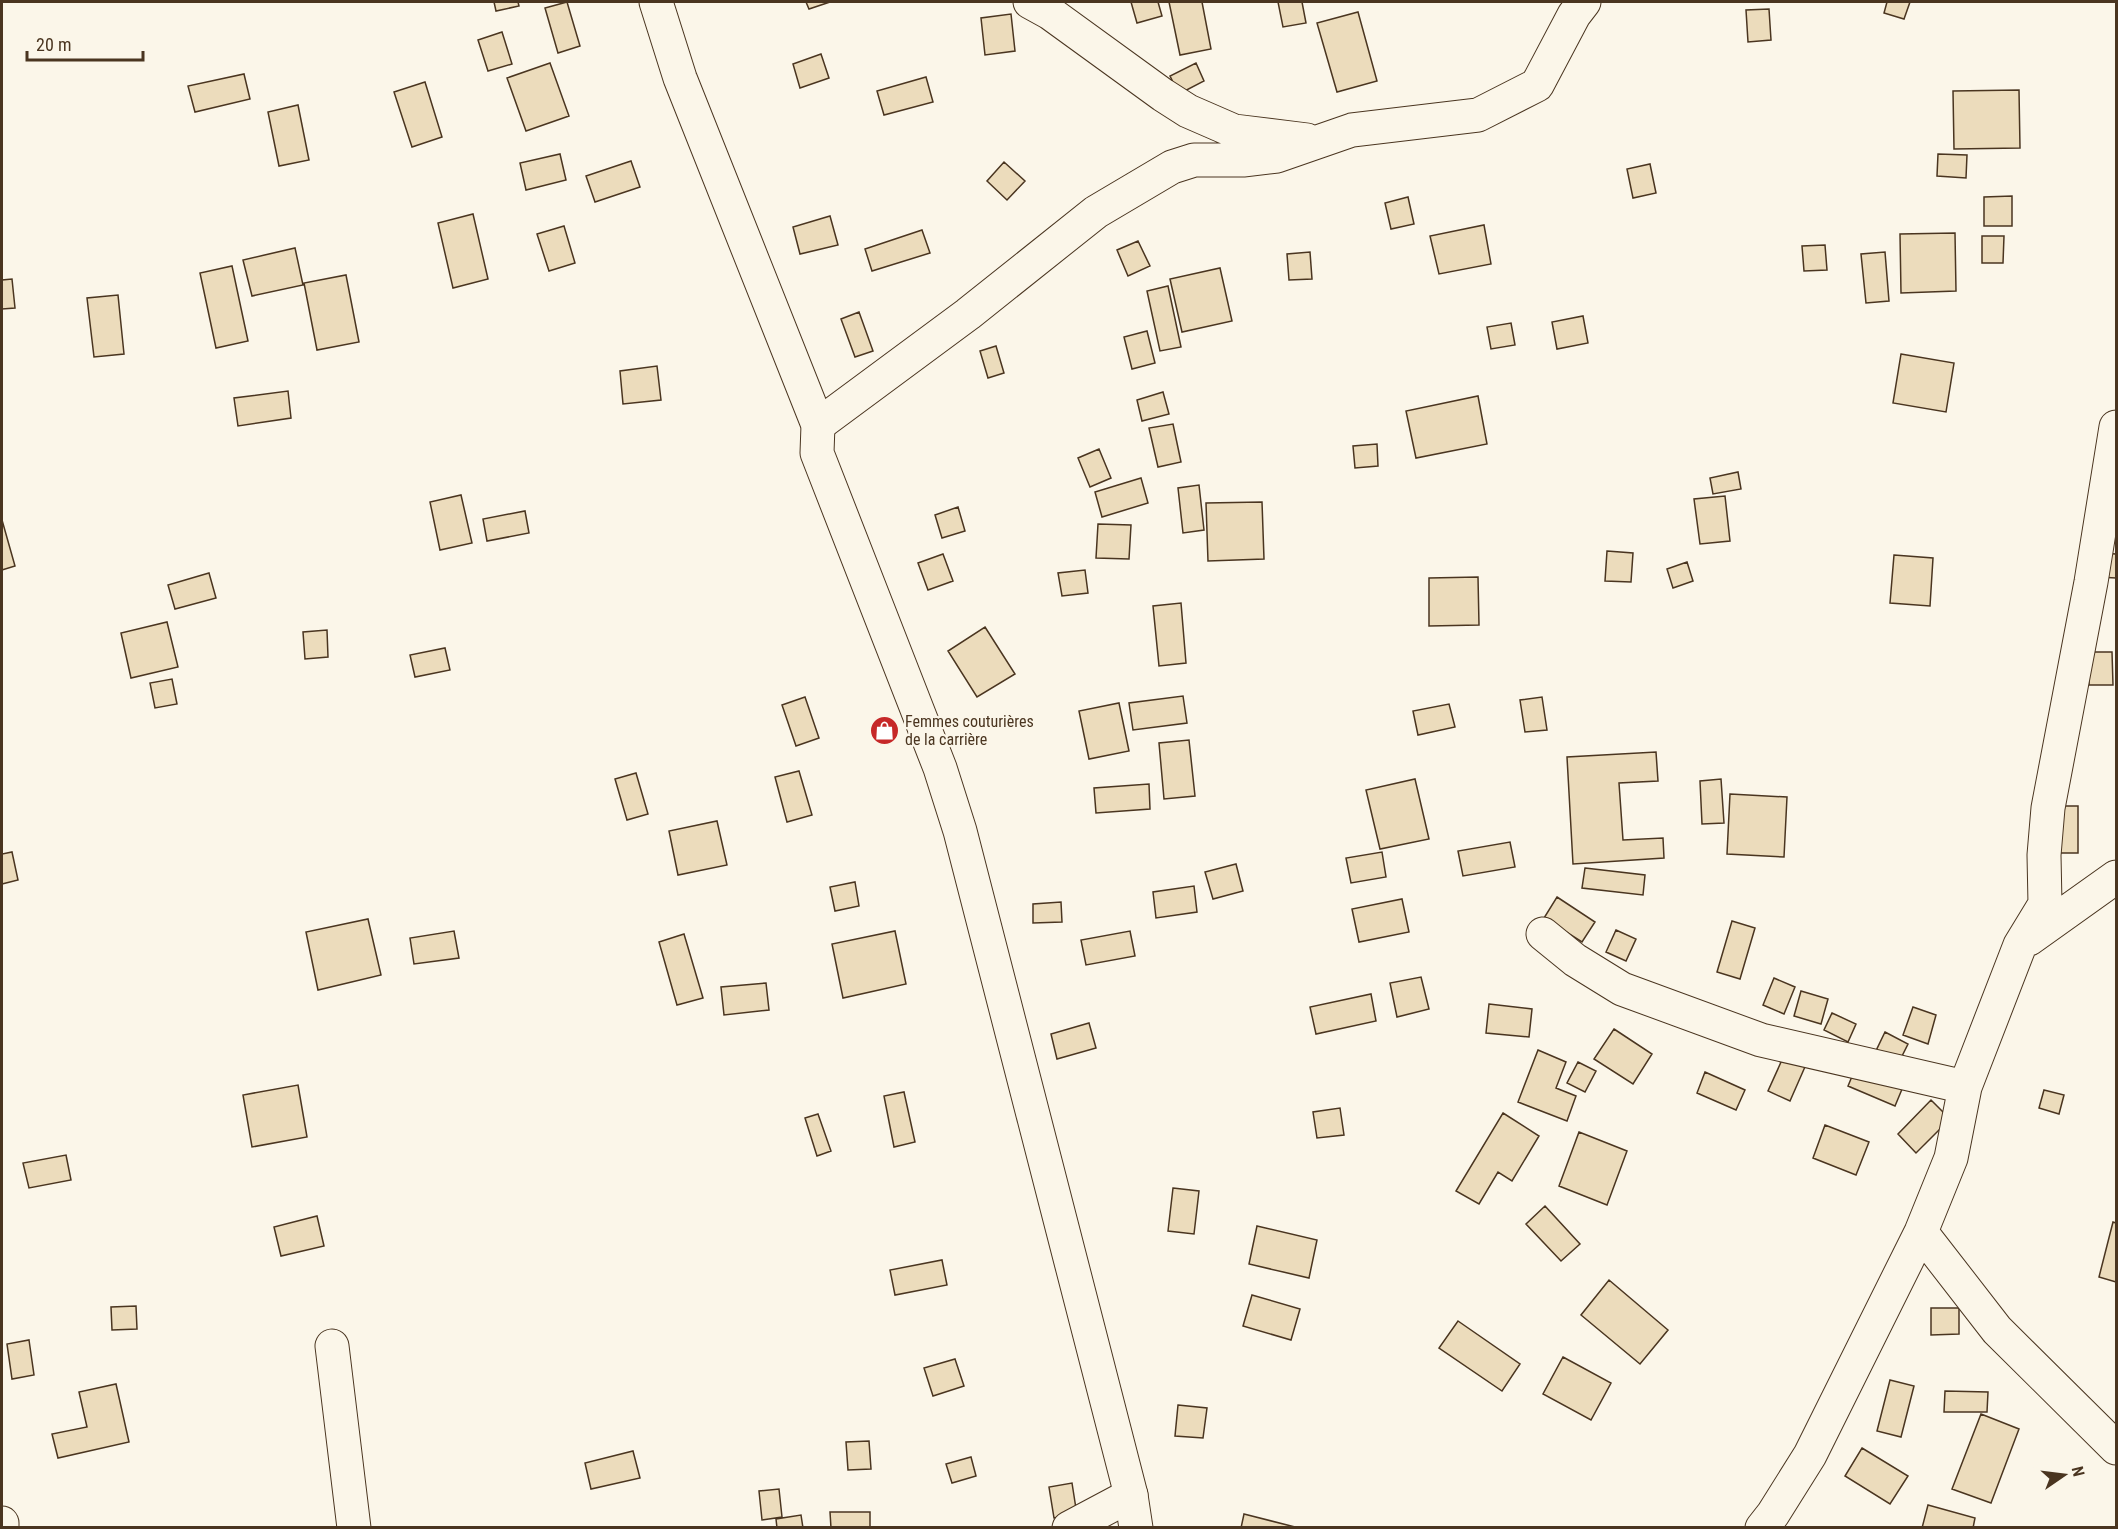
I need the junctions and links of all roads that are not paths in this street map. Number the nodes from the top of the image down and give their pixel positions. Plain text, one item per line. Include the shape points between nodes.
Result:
1 (656, 2) edge
2 (1030, 2) edge
3 (1584, 2) edge
4 (1318, 141) junction
5 (818, 425) junction
6 (2116, 427) edge
7 (2116, 877) edge
8 (1543, 934) dead end
9 (2020, 945) junction
10 (1965, 1087) junction
11 (1921, 1233) junction
12 (332, 1346) dead end
13 (2116, 1448) edge
14 (1131, 1494) junction
15 (2, 1523) edge
16 (2, 1527) edge
17 (354, 1527) edge
18 (1069, 1527) edge
19 (1136, 1527) edge
20 (1761, 1527) edge

1 - 5 street via 680,78
2 - 4 street via 1188,111 1234,131
3 - 4 street via 1537,85 1478,115 1352,130
4 - 5 street via 1277,156 1194,160 1172,167 1095,212 968,314
5 - 14 street via 818,453 940,768 960,831
6 - 9 street via 2048,808 2045,904
7 - 9 street
8 - 10 street via 1575,960 1622,989 1761,1040
9 - 10 street
10 - 11 street via 1952,1158
11 - 13 street via 1997,1330
11 - 20 street via 1810,1455
12 - 17 street
14 - 18 street
14 - 19 street
15 - 16 street

